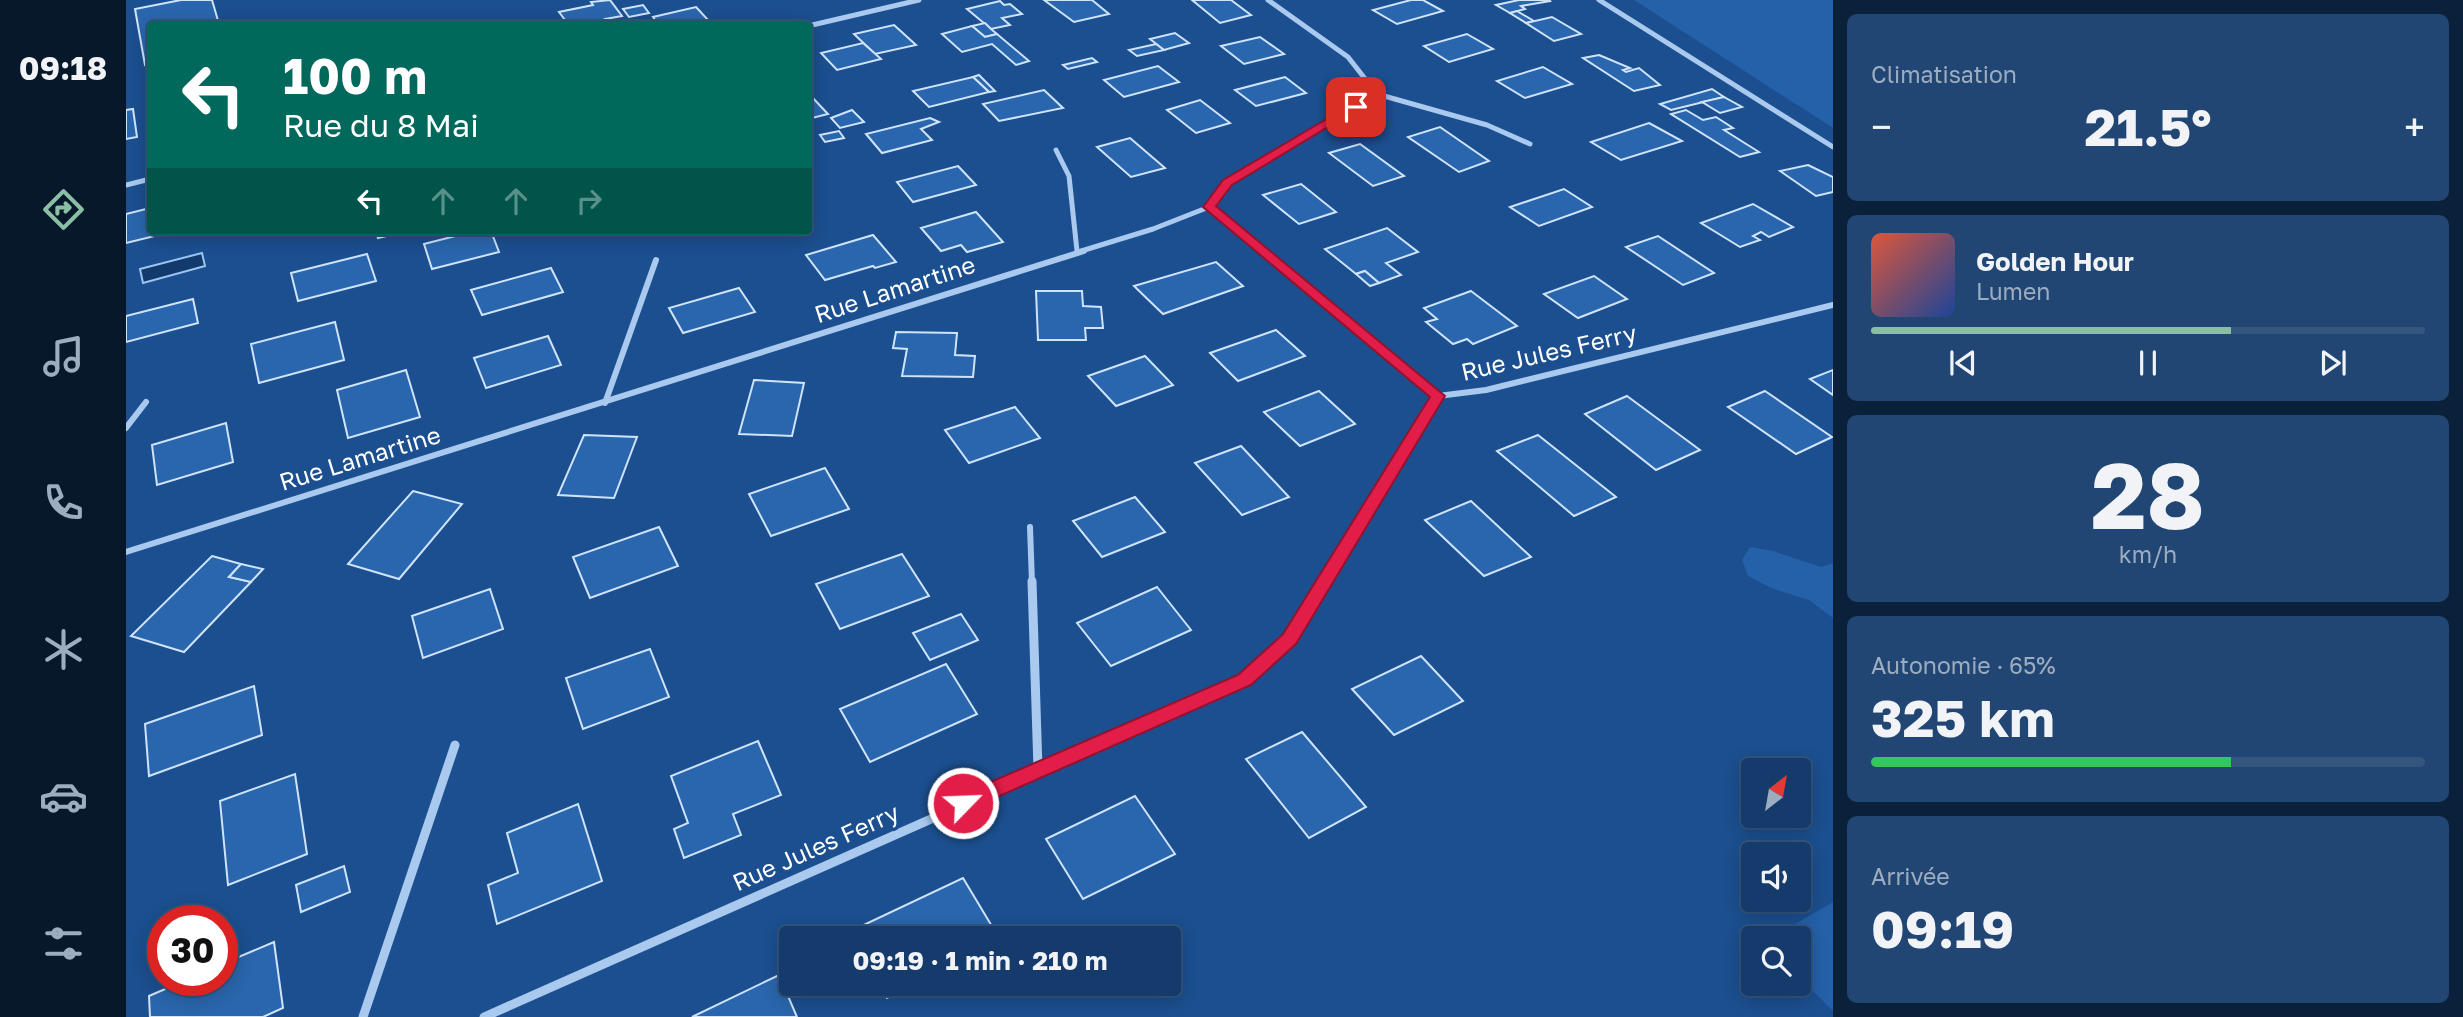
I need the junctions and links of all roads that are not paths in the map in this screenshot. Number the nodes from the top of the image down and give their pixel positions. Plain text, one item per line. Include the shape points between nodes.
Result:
1 (919, 0) edge
2 (1268, 0) edge
3 (1599, 0) edge
4 (812, 25) edge
5 (1377, 94) junction
6 (1530, 144) dead end
7 (1833, 147) edge
8 (1056, 150) dead end
9 (147, 180) edge
10 (126, 185) edge
11 (1209, 207) junction
12 (1077, 251) junction
13 (656, 260) dead end
14 (1833, 305) edge
15 (1437, 396) junction
16 (146, 402) dead end
17 (605, 403) junction
18 (126, 428) edge
19 (1030, 527) dead end
20 (126, 552) edge
21 (455, 745) dead end
22 (1038, 769) junction
23 (363, 1017) edge
24 (484, 1017) edge

1 - 4 street
2 - 5 street via 1348,57
3 - 7 street
5 - 6 street via 1487,125
5 - 11 street, Rue Lamartine via 1227,183
8 - 12 street via 1069,176
9 - 10 street
11 - 12 street, Rue Lamartine
11 - 15 street
12 - 17 street, Rue Lamartine
13 - 17 street
14 - 15 street, Rue Jules Ferry via 1486,390
15 - 22 street, Rue Jules Ferry via 1290,639 1245,680
16 - 18 street
17 - 20 street, Rue Lamartine
19 - 22 street
21 - 23 street
22 - 24 street, Rue Jules Ferry

